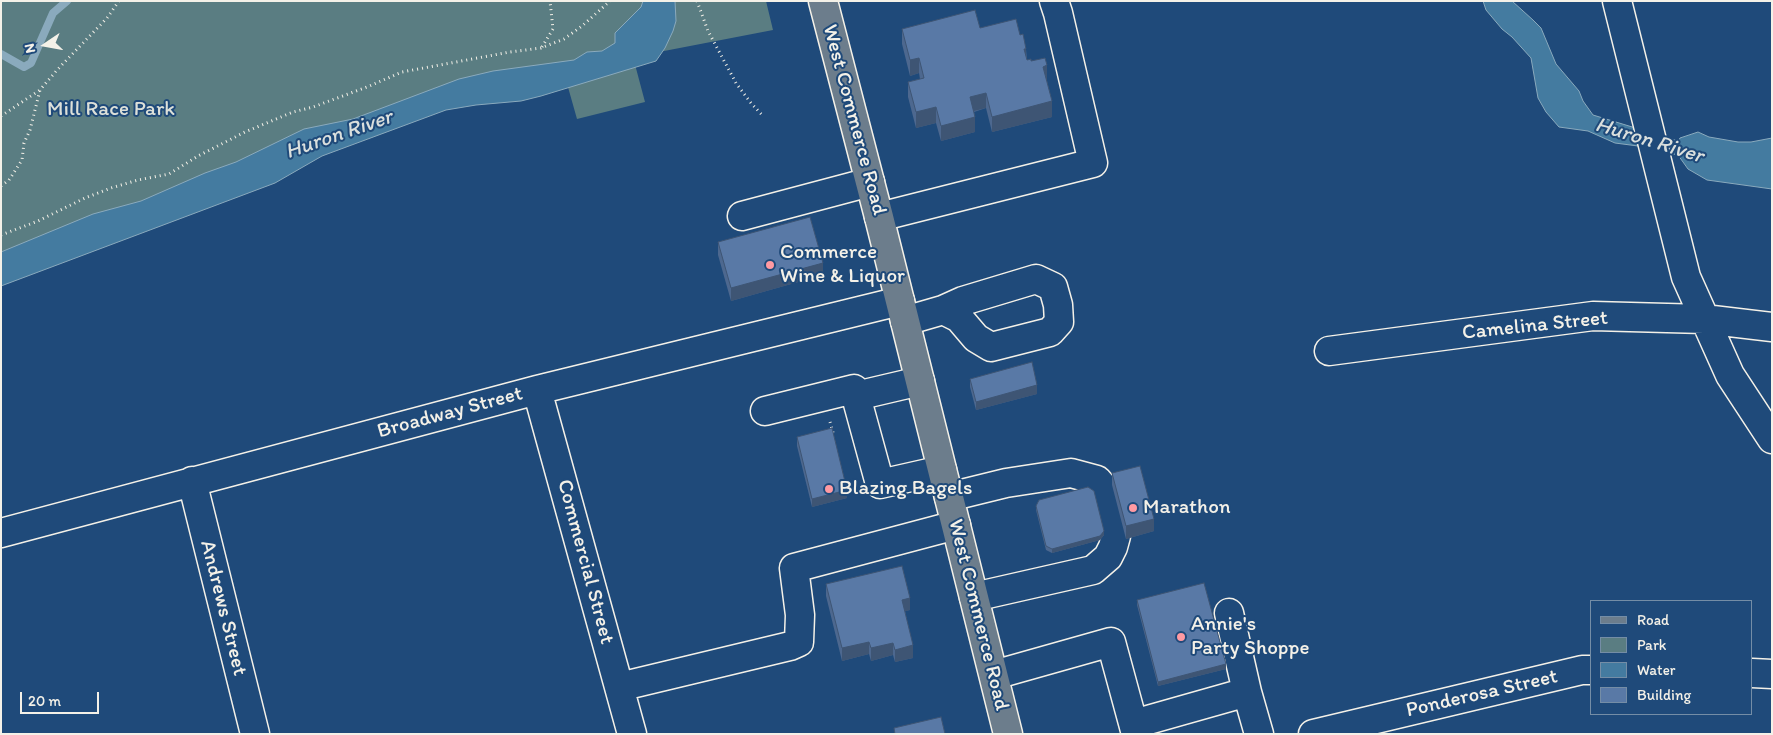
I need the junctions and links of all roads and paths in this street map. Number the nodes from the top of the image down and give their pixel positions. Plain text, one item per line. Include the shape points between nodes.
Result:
1 (119, 1) edge
2 (550, 1) edge
3 (610, 1) edge
4 (697, 1) edge
5 (823, 1) edge
6 (1054, 1) edge
7 (1616, 1) edge
8 (541, 48) junction
9 (40, 90) junction
10 (1, 116) edge
11 (763, 116) dead end
12 (870, 182) junction
13 (1, 186) edge
14 (742, 216) dead end
15 (879, 217) junction
16 (1, 235) edge
17 (943, 310) dead end
18 (902, 311) junction
19 (1704, 319) junction
20 (1772, 326) edge
21 (1328, 351) dead end
22 (920, 380) junction
23 (537, 390) junction
24 (856, 396) junction
25 (765, 411) dead end
26 (1772, 439) edge
27 (942, 470) junction
28 (192, 481) junction
29 (949, 497) junction
30 (956, 525) junction
31 (1, 532) edge
32 (974, 597) junction
33 (1229, 613) dead end
34 (1590, 670) edge
35 (1753, 673) edge
36 (1772, 674) edge
37 (994, 675) junction
38 (619, 687) junction
39 (1247, 692) junction
40 (1135, 729) edge
41 (255, 734) edge
42 (632, 734) edge
43 (1008, 734) edge
44 (1259, 734) edge
45 (1313, 734) edge

1 - 9 path
2 - 8 path via 553,29
3 - 8 path via 564,39
4 - 11 path via 708,31 736,83
5 - 12 main road, West Commerce Road
6 - 15 street via 1093,163
7 - 19 street via 1686,277
8 - 16 path via 402,72 245,132 168,174 111,188
9 - 10 path
9 - 13 path via 22,160
12 - 14 street
12 - 15 main road, West Commerce Road
15 - 18 main road, West Commerce Road
17 - 18 street, Broadway Street
18 - 22 main road, West Commerce Road
18 - 23 street, Broadway Street
19 - 20 street, Camelina Street
19 - 21 street, Camelina Street via 1593,316
19 - 26 street via 1730,375
22 - 24 street
22 - 27 main road, West Commerce Road
23 - 28 street, Broadway Street
23 - 38 street, Commercial Street
24 - 25 street via 854,389
24 - 27 street via 880,484
27 - 29 main road, West Commerce Road
28 - 31 street, Broadway Street
28 - 41 street, Andrews Street
29 - 30 main road, West Commerce Road
29 - 32 street via 1006,483 1071,473 1097,480 1104,488 1112,516 1116,536 1113,547 1108,557 1093,570
30 - 32 main road, West Commerce Road
30 - 38 street via 794,568 800,615 799,642
32 - 37 main road, West Commerce Road
33 - 39 street
34 - 45 street, Ponderosa Street
35 - 36 street
37 - 40 street via 1111,642
37 - 43 main road, West Commerce Road
38 - 42 street, Commercial Street
39 - 40 street
39 - 44 street

